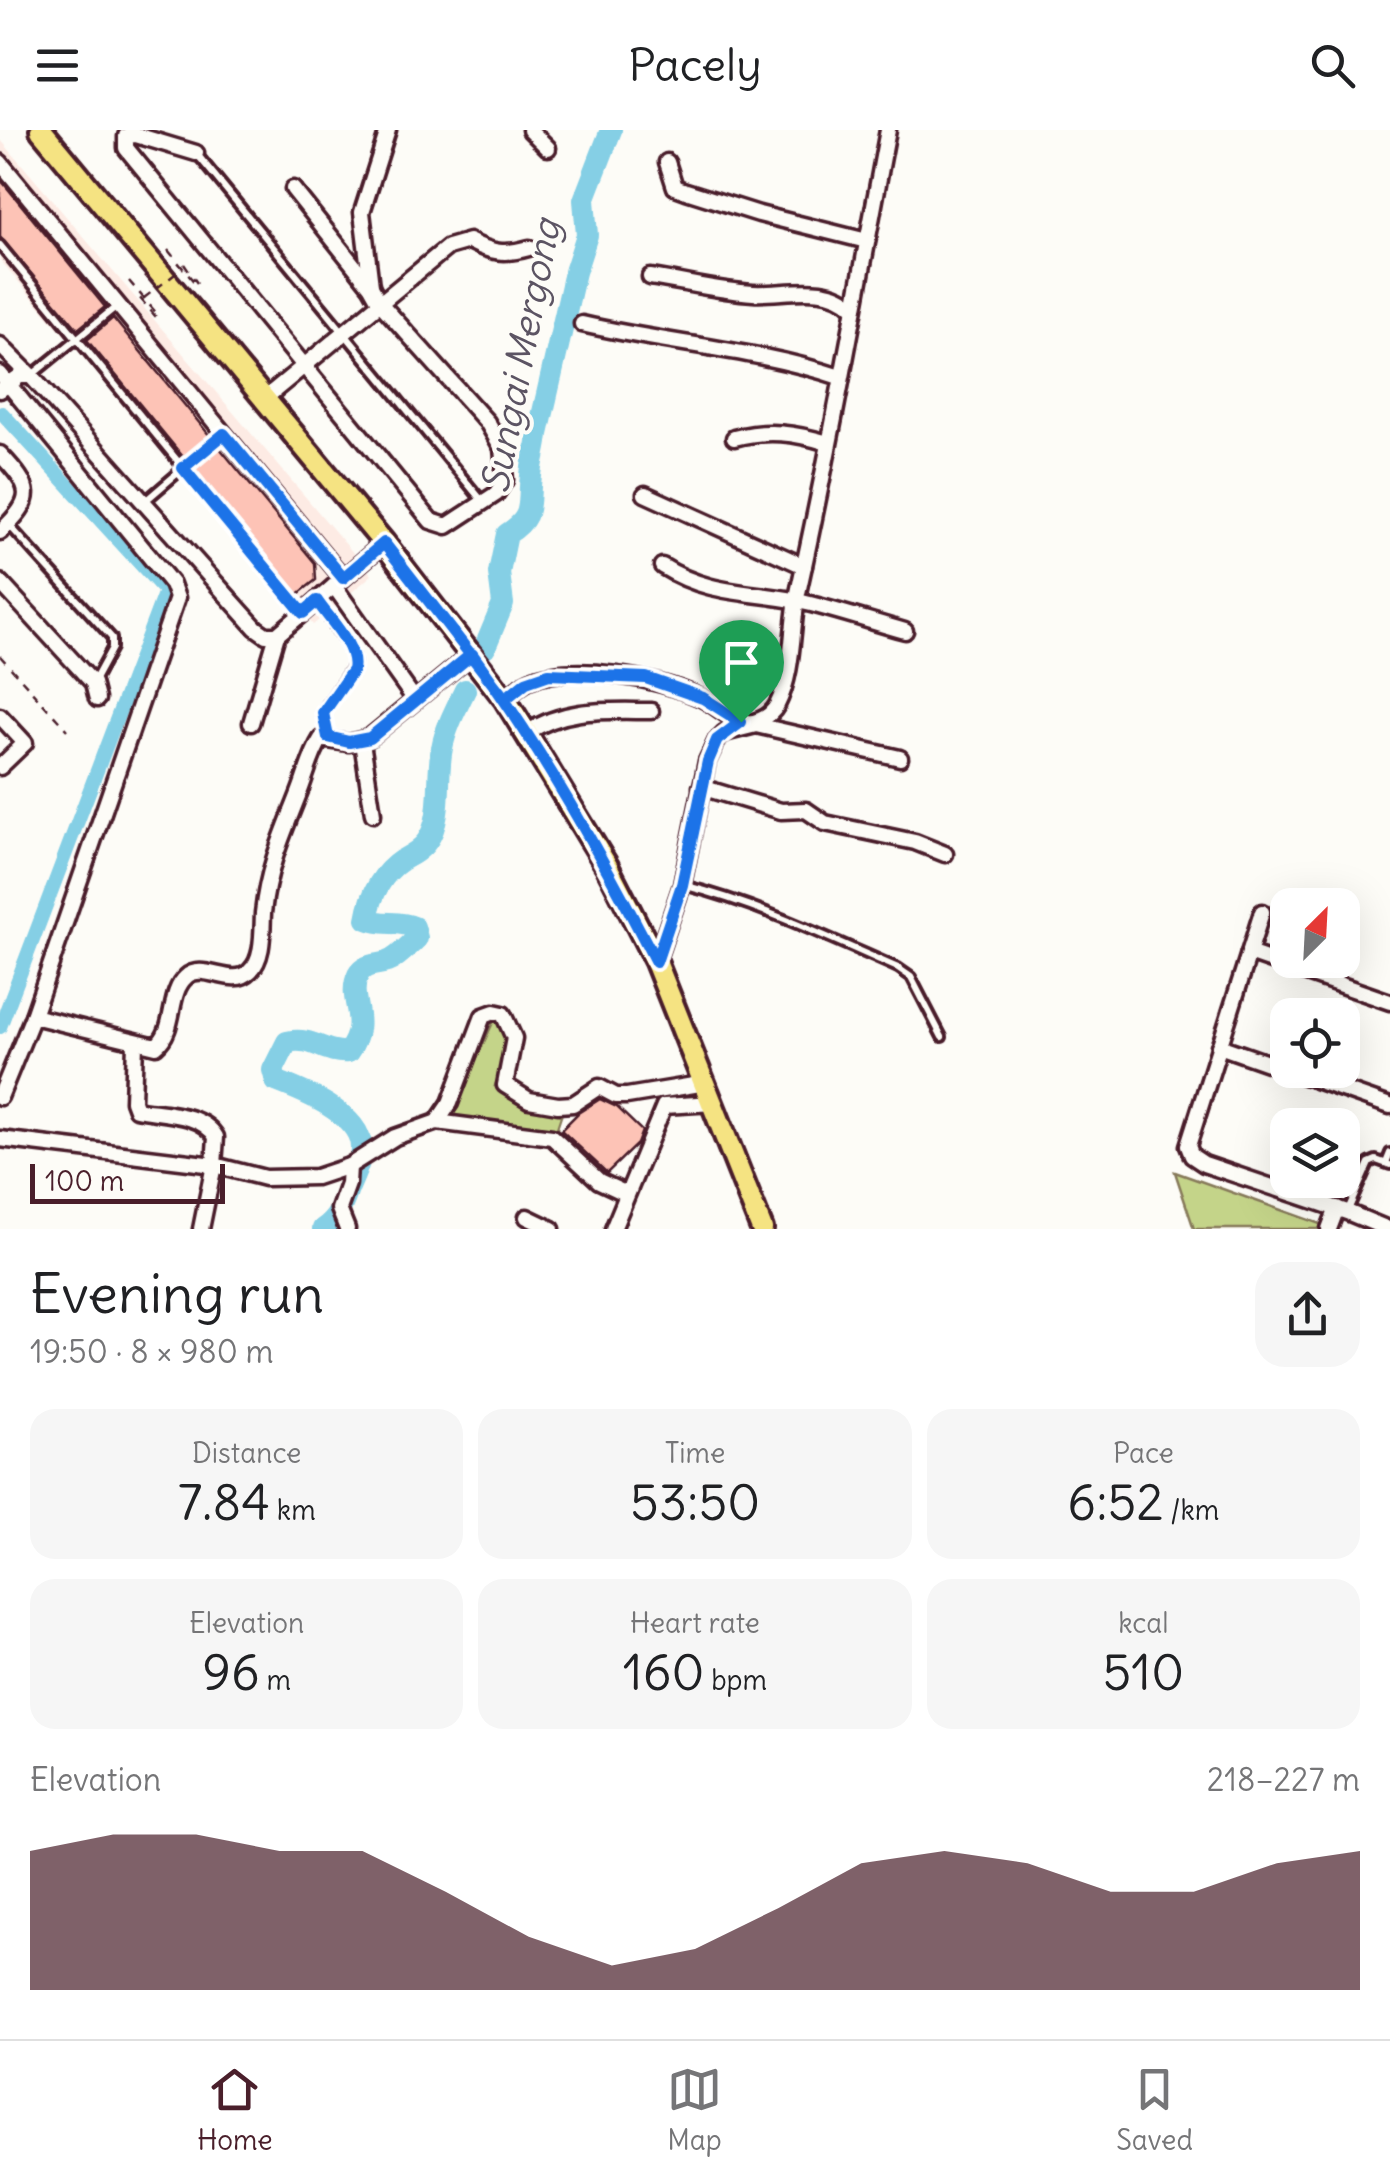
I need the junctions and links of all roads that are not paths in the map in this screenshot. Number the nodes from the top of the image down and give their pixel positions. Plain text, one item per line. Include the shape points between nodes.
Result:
1 (41, 130) edge
2 (388, 130) edge
3 (530, 130) edge
4 (888, 130) edge
5 (548, 148) dead end
6 (196, 153) joint
7 (0, 162) edge
8 (667, 162) dead end
9 (293, 189) dead end
10 (867, 241) junction
11 (0, 244) edge
12 (530, 248) dead end
13 (650, 277) dead end
14 (371, 286) junction
15 (380, 303) junction
16 (117, 306) junction
17 (853, 307) junction
18 (582, 324) dead end
19 (342, 334) junction
20 (76, 339) junction
21 (0, 346) edge
22 (304, 365) junction
23 (31, 376) junction
24 (840, 377) junction
25 (3, 382) edge
26 (264, 399) junction
27 (224, 434) junction
28 (734, 438) dead end
29 (828, 443) junction
30 (2, 460) edge
31 (183, 468) junction
32 (645, 494) dead end
33 (142, 502) junction
34 (484, 503) junction
35 (4, 528) edge
36 (384, 543) junction
37 (662, 566) dead end
38 (804, 566) junction
39 (0, 582) edge
40 (339, 582) junction
41 (317, 601) junction
42 (797, 601) junction
43 (303, 613) junction
44 (905, 630) dead end
45 (276, 635) junction
46 (472, 654) junction
47 (93, 682) junction
48 (98, 698) dead end
49 (505, 699) junction
50 (416, 700) junction
51 (652, 711) dead end
52 (0, 716) edge
53 (741, 722) junction
54 (251, 724) dead end
55 (527, 733) junction
56 (724, 733) junction
57 (328, 737) junction
58 (362, 742) junction
59 (900, 758) dead end
60 (0, 766) edge
61 (701, 787) junction
62 (373, 814) dead end
63 (945, 854) dead end
64 (682, 885) junction
65 (1262, 912) dead end
66 (1249, 953) junction
67 (656, 962) junction
68 (1390, 1002) edge
69 (33, 1016) junction
70 (942, 1037) dead end
71 (135, 1043) junction
72 (1219, 1046) junction
73 (710, 1093) junction
74 (0, 1096) edge
75 (1390, 1106) edge
76 (437, 1122) junction
77 (0, 1138) edge
78 (1390, 1154) edge
79 (356, 1162) junction
80 (1388, 1164) edge
81 (214, 1165) junction
82 (628, 1194) junction
83 (1342, 1210) junction
84 (527, 1217) dead end
85 (343, 1220) edge
86 (200, 1229) edge
87 (552, 1229) edge
88 (613, 1229) edge
89 (762, 1229) edge
90 (1329, 1229) edge
91 (1388, 1229) edge

1 - 26 main road
2 - 14 street via 362,212
3 - 5 street
4 - 10 street
6 - 19 lane
6 - 22 street via 136,135 124,141
7 - 16 street
8 - 10 street via 675,187 686,192
9 - 14 street
10 - 17 street
11 - 20 lane
12 - 15 street via 502,254 457,242
13 - 17 street via 752,293 797,290
14 - 15 street
15 - 19 street
15 - 34 street via 487,422 502,448 505,480
16 - 20 lane
16 - 27 street
17 - 24 street
18 - 24 street via 774,358
19 - 22 street
19 - 34 lane
20 - 23 lane
20 - 31 lane
21 - 23 street
22 - 26 street
22 - 34 street via 431,521 447,526
23 - 25 street
23 - 33 street
24 - 29 street
25 - 69 street via 177,598
26 - 36 main road
27 - 31 lane
27 - 40 street
28 - 29 street via 781,432
29 - 38 street
30 - 35 street via 26,484 28,497
31 - 33 lane
31 - 43 lane
32 - 38 street
33 - 45 street via 256,628
35 - 47 lane via 112,638
36 - 40 street
36 - 46 main road
37 - 42 street via 726,592
38 - 42 street
39 - 47 street
40 - 41 street
40 - 50 street
41 - 43 street
41 - 57 lane via 355,662 323,713
42 - 44 street
42 - 53 street via 784,689 762,720
43 - 45 street
45 - 54 street
46 - 49 main road
46 - 50 street
47 - 48 street
49 - 53 street via 549,674 646,678 703,698
49 - 55 main road
50 - 58 street
51 - 55 street via 580,711
52 - 60 street via 25,744
53 - 56 street
55 - 67 main road
56 - 59 street via 756,725
56 - 61 street
57 - 58 street
57 - 71 street via 316,747 270,865 255,966 234,978 188,975 162,1041
58 - 62 street
61 - 63 street via 781,811 806,810 825,823
61 - 64 street
64 - 67 street
64 - 70 lane via 728,896 898,968 911,977
65 - 66 street
66 - 68 street
66 - 72 street
67 - 73 main road
69 - 71 street
69 - 74 street
71 - 81 street via 136,1108 214,1130
72 - 75 street
72 - 83 street via 1188,1146 1192,1156
73 - 76 street via 616,1096 599,1087 573,1104 529,1100 505,1085 514,1038 503,1014 494,1012 483,1016
73 - 82 street via 664,1106
73 - 89 main road
76 - 79 street via 394,1137
76 - 82 street via 552,1136 599,1181
77 - 81 street
78 - 80 lane
79 - 81 street via 291,1179
79 - 85 street
80 - 83 lane via 1370,1163
81 - 86 street
82 - 88 street
83 - 90 street
83 - 91 street
84 - 87 street

